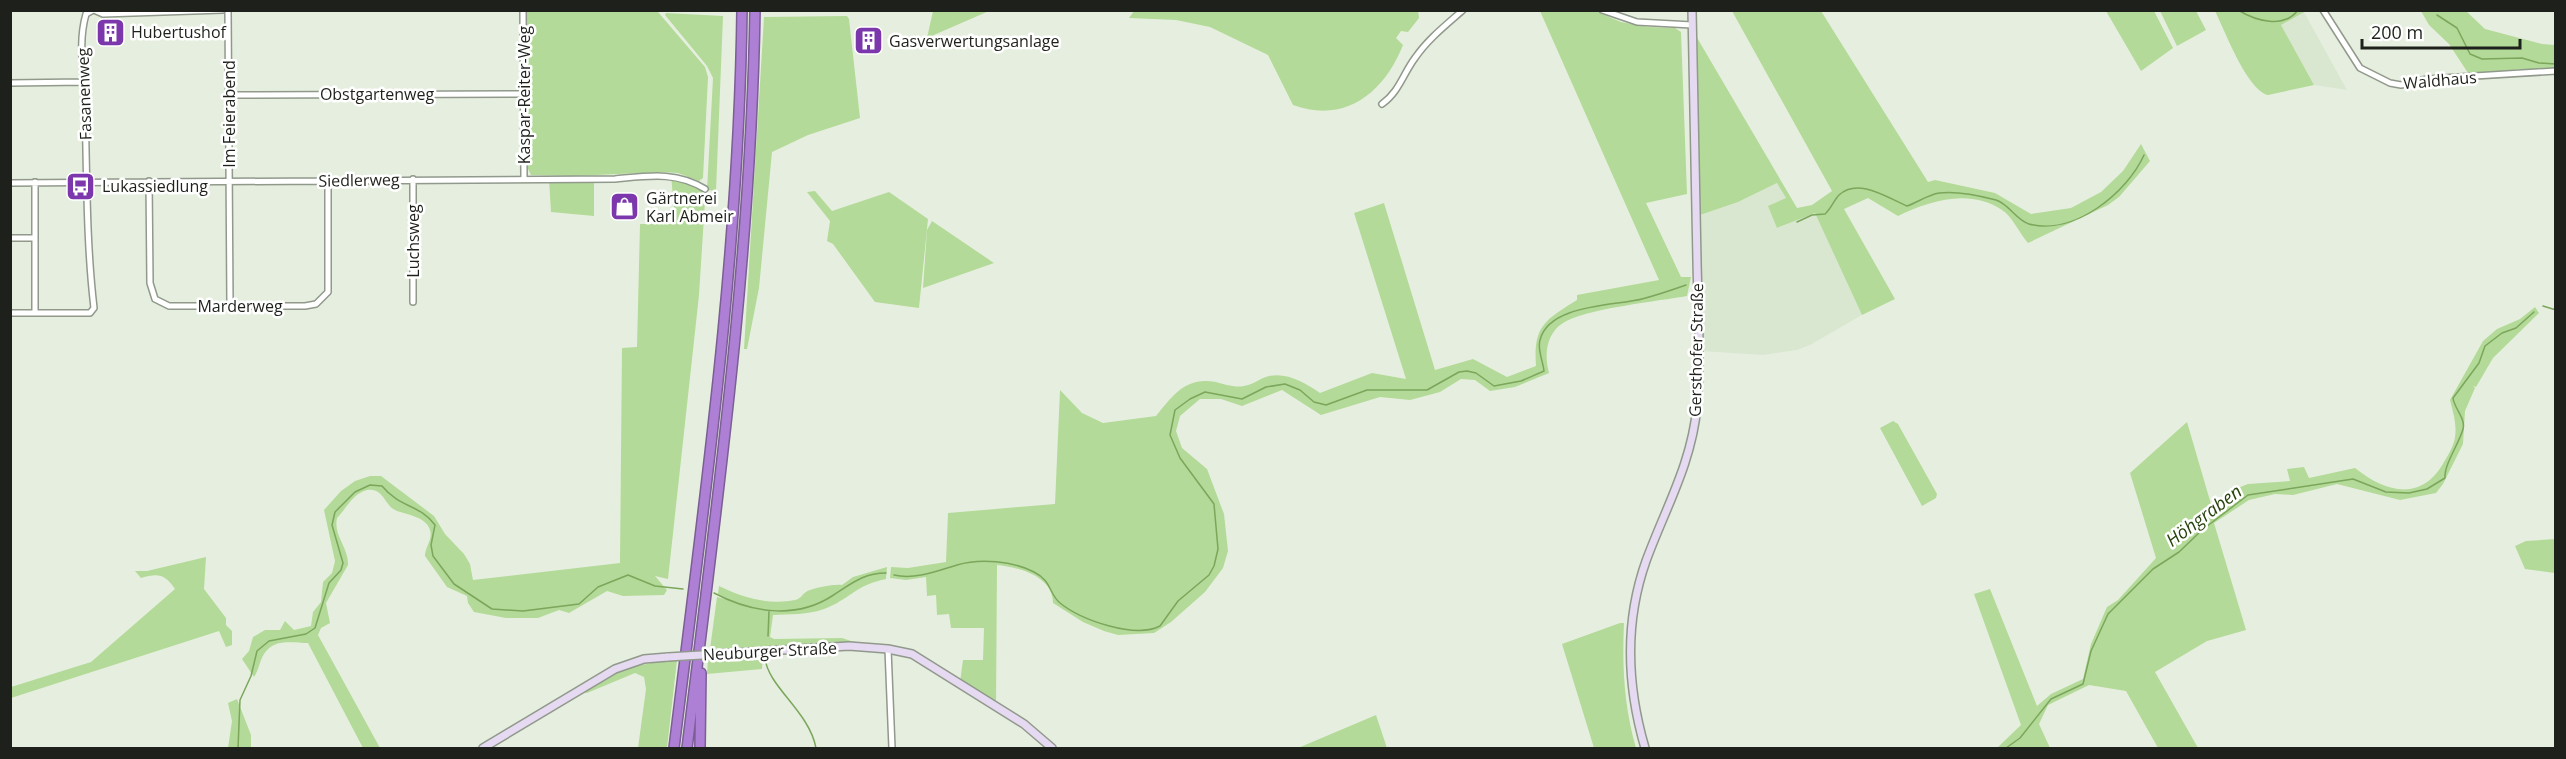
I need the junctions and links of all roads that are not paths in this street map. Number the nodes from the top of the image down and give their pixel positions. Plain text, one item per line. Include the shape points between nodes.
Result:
1 (93, 10) edge
2 (223, 10) edge
3 (228, 10) edge
4 (523, 10) edge
5 (741, 10) edge
6 (755, 10) edge
7 (1462, 10) edge
8 (1602, 10) edge
9 (1692, 10) edge
10 (2324, 10) edge
11 (1692, 26) junction
12 (2556, 70) edge
13 (84, 82) junction
14 (10, 83) edge
15 (524, 94) junction
16 (230, 95) junction
17 (1382, 104) dead end
18 (524, 178) junction
19 (413, 179) junction
20 (328, 180) junction
21 (149, 181) junction
22 (230, 181) junction
23 (34, 182) junction
24 (10, 183) edge
25 (86, 183) junction
26 (705, 189) dead end
27 (10, 238) edge
28 (34, 238) junction
29 (413, 302) dead end
30 (230, 306) junction
31 (10, 313) edge
32 (34, 313) junction
33 (888, 649) junction
34 (699, 650) junction
35 (483, 748) edge
36 (674, 748) edge
37 (687, 748) edge
38 (700, 748) edge
39 (892, 748) edge
40 (1052, 748) edge
41 (1645, 748) edge

1 - 2 street via 103,14
1 - 13 street, Fasanenweg via 86,14 83,27 80,57
3 - 16 street, Im Feierabend
4 - 15 street, Kaspar-Reiter-Weg
5 - 36 highway via 726,303
6 - 34 highway via 739,304
7 - 17 street via 1415,57 1394,94
8 - 11 street via 1637,22
9 - 11 main road, Gersthofer Straße
10 - 12 street, Waldhaus via 2360,68 2390,83
11 - 41 main road, Gersthofer Straße via 1697,406 1680,484 1647,561 1634,606 1631,687
13 - 14 street
13 - 25 street, Fasanenweg
15 - 16 street, Obstgartenweg
15 - 18 street, Kaspar-Reiter-Weg
16 - 22 street, Im Feierabend
18 - 19 street, Siedlerweg
18 - 26 street, Siedlerweg via 663,175 686,178
19 - 20 street, Siedlerweg
19 - 29 street, Luchsweg
20 - 22 street, Siedlerweg
20 - 30 street, Marderweg via 328,289 323,300 308,306
21 - 22 street, Siedlerweg
21 - 25 street, Siedlerweg
21 - 30 street, Marderweg via 150,283 155,299 169,306
22 - 30 street, Im Feierabend
23 - 24 street, Siedlerweg
23 - 25 street, Siedlerweg
23 - 28 street
25 - 32 street, Fasanenweg via 93,310
27 - 28 street
28 - 32 street
31 - 32 street
33 - 35 main road, Neuburger Straße, bridge via 849,646 668,657 623,664
33 - 39 street
33 - 40 main road, Neuburger Straße via 912,654 1024,724
34 - 37 highway
34 - 38 highway

